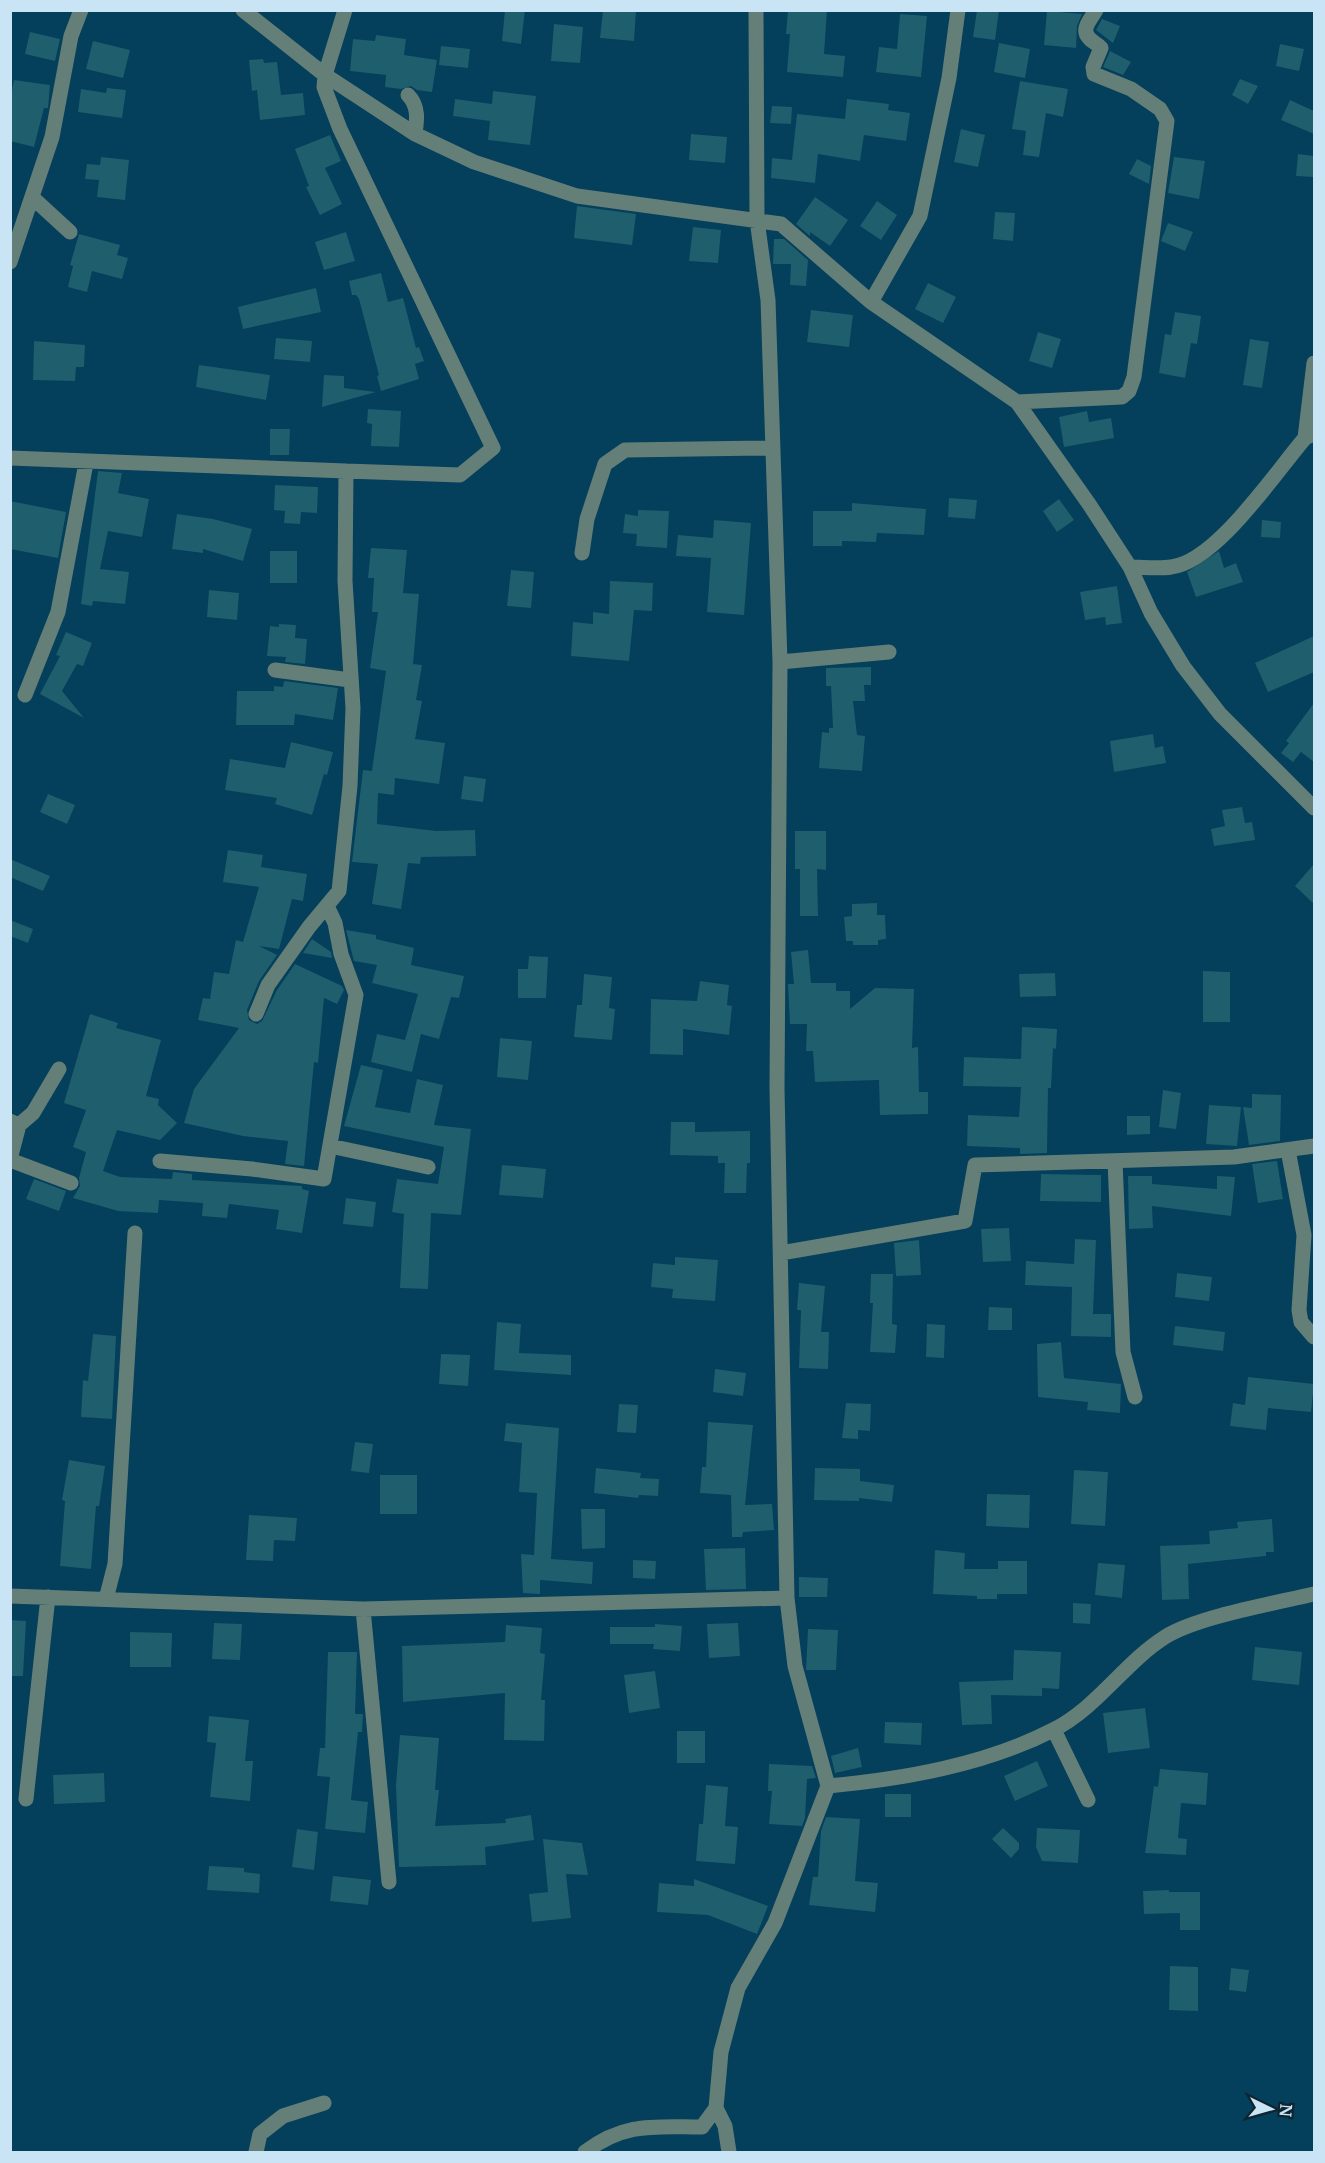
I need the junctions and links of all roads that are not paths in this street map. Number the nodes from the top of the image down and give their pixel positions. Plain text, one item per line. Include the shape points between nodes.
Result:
1 (81, 10) edge
2 (243, 10) edge
3 (345, 10) edge
4 (756, 10) edge
5 (958, 10) edge
6 (1096, 10) edge
7 (325, 75) junction
8 (408, 95) dead end
9 (415, 134) junction
10 (33, 198) junction
11 (757, 220) junction
12 (70, 232) dead end
13 (10, 262) edge
14 (871, 302) junction
15 (1314, 363) edge
16 (1017, 402) junction
17 (1310, 436) edge
18 (773, 448) junction
19 (10, 458) edge
20 (87, 463) junction
21 (346, 471) junction
22 (582, 553) dead end
23 (1130, 567) junction
24 (889, 652) dead end
25 (780, 662) junction
26 (275, 670) dead end
27 (350, 680) junction
28 (25, 695) dead end
29 (1314, 808) edge
30 (327, 906) junction
31 (256, 1014) dead end
32 (59, 1069) dead end
33 (15, 1123) edge
34 (330, 1146) junction
35 (1314, 1146) edge
36 (1288, 1150) junction
37 (10, 1160) edge
38 (160, 1161) dead end
39 (1115, 1161) junction
40 (428, 1167) dead end
41 (71, 1183) dead end
42 (135, 1233) dead end
43 (781, 1253) junction
44 (1314, 1337) edge
45 (1135, 1397) dead end
46 (1314, 1594) edge
47 (10, 1596) edge
48 (48, 1597) junction
49 (787, 1598) junction
50 (106, 1599) junction
51 (363, 1608) junction
52 (1054, 1730) junction
53 (828, 1786) junction
54 (26, 1798) dead end
55 (1088, 1800) dead end
56 (389, 1882) dead end
57 (324, 2103) dead end
58 (716, 2108) junction
59 (256, 2152) edge
60 (585, 2152) edge
61 (729, 2152) edge

1 - 10 street via 71,36 52,137
2 - 7 street
3 - 7 street
4 - 11 street
5 - 14 street via 949,78 920,216
6 - 16 street via 1088,20 1086,32 1101,48 1094,74 1131,88 1160,109 1167,121 1134,376 1129,391 1122,397
7 - 9 street
7 - 21 street via 324,87 340,129 493,448 460,475
8 - 9 street via 417,116
9 - 11 street via 474,162 577,196
10 - 12 street
10 - 13 street
11 - 14 street via 781,224
11 - 18 street via 768,300
14 - 16 street
15 - 17 street
16 - 23 street
17 - 23 street via 1233,526 1200,557 1173,567
18 - 22 street via 625,450 605,464 587,519
18 - 25 street
19 - 20 street
20 - 21 street
20 - 28 street via 58,612
21 - 27 street via 345,581
23 - 29 street via 1151,613 1183,666 1220,714
24 - 25 street
25 - 43 street via 777,1088
26 - 27 street
27 - 30 street via 350,786 339,891
30 - 31 street via 268,986
30 - 34 street via 356,995
32 - 33 street via 33,1113
33 - 37 street
34 - 38 street via 324,1179
34 - 40 street
35 - 36 street
36 - 39 street via 1234,1157
36 - 44 street via 1304,1235 1299,1310 1301,1322
37 - 41 street
39 - 43 street via 975,1165 965,1221
39 - 45 street via 1123,1352
42 - 50 street via 116,1553
43 - 49 street
46 - 52 street via 1206,1621 1168,1635
47 - 48 street
48 - 50 street
48 - 54 street
49 - 51 street
49 - 53 street via 795,1666
50 - 51 street
51 - 56 street
52 - 53 street via 974,1761
52 - 55 street
53 - 58 street via 775,1923 738,1988 721,2052
57 - 59 street via 283,2116 260,2134
58 - 60 street via 702,2127 627,2129 606,2137
58 - 61 street via 725,2126

